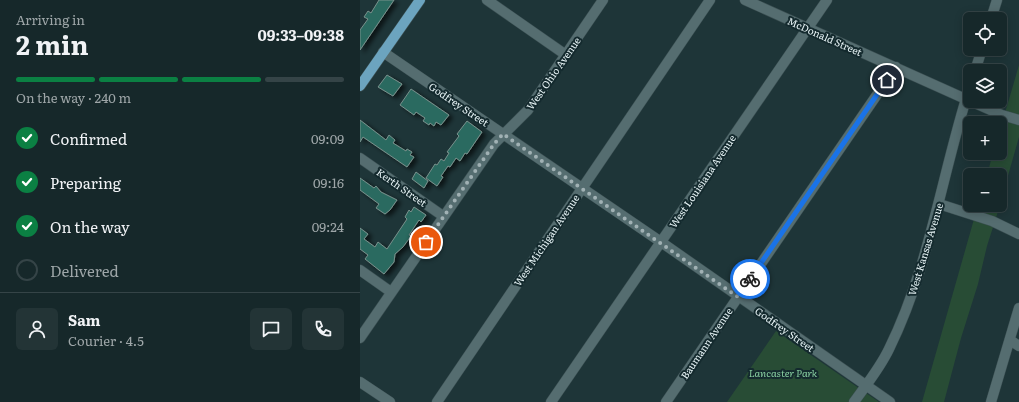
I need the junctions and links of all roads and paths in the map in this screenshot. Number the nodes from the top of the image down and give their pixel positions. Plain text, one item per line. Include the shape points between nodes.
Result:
1 (420, 0) edge
2 (487, 0) edge
3 (603, 0) edge
4 (710, 0) edge
5 (746, 0) edge
6 (827, 0) edge
7 (997, 0) edge
8 (993, 12) edge
9 (808, 28) junction
10 (383, 52) junction
11 (566, 54) junction
12 (896, 67) junction
13 (361, 84) edge
14 (963, 97) edge
15 (967, 108) edge
16 (987, 108) edge
17 (1019, 120) edge
18 (503, 134) junction
19 (360, 158) edge
20 (582, 188) junction
21 (939, 204) junction
22 (443, 216) junction
23 (1019, 234) edge
24 (660, 242) junction
25 (360, 270) edge
26 (391, 292) junction
27 (738, 297) junction
28 (1019, 308) edge
29 (360, 338) edge
30 (1010, 340) junction
31 (1019, 346) edge
32 (360, 382) edge
33 (866, 386) junction
34 (390, 402) edge
35 (437, 402) edge
36 (551, 402) edge
37 (666, 402) edge
38 (854, 402) edge
39 (890, 402) edge
40 (991, 402) edge

1 - 10 main road
2 - 11 street
3 - 11 street, West Ohio Avenue
4 - 20 street, West Michigan Avenue
5 - 9 street, McDonald Street
6 - 9 street, West Louisiana Avenue
7 - 8 street
9 - 12 street, McDonald Street
9 - 24 street, West Louisiana Avenue
10 - 13 main road
10 - 18 street, Godfrey Street
11 - 18 street, West Ohio Avenue via 528,110
12 - 14 street, McDonald Street
12 - 27 street, Baumann Avenue
15 - 21 street, West Kansas Avenue
16 - 17 street, McDonald Street
18 - 20 street, Godfrey Street
18 - 22 street, West Ohio Avenue
19 - 22 street, Kerth Street
20 - 24 street, Godfrey Street
20 - 35 street, West Michigan Avenue
21 - 23 street via 992,221
21 - 33 street, West Kansas Avenue via 912,296 889,350
22 - 26 street, West Ohio Avenue
24 - 27 street, Godfrey Street
24 - 36 street, West Louisiana Avenue
25 - 26 street
26 - 29 street, West Ohio Avenue
27 - 33 street, Godfrey Street
27 - 37 street, Baumann Avenue
28 - 30 street
30 - 31 street
30 - 40 street
32 - 34 street
33 - 38 street, West Kansas Avenue
33 - 39 street, Godfrey Street

